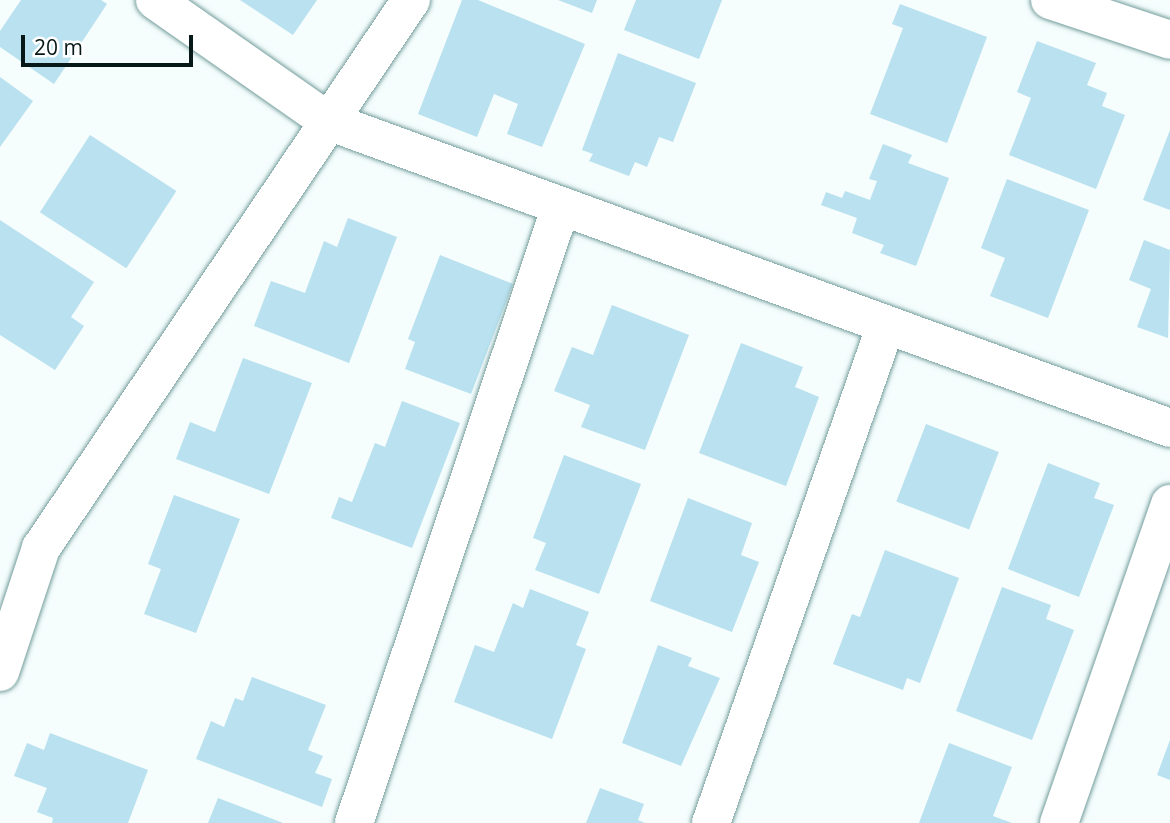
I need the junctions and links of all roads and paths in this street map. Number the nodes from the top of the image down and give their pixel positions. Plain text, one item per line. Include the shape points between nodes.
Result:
1 (155, 0) edge
2 (411, 0) edge
3 (1050, 0) edge
4 (1170, 40) edge
5 (328, 121) junction
6 (561, 206) junction
7 (886, 325) junction
8 (1170, 428) edge
9 (1170, 504) edge
10 (0, 672) edge
11 (354, 823) edge
12 (711, 823) edge
13 (1059, 823) edge

1 - 5 street
2 - 5 street
3 - 4 street
5 - 6 street
5 - 10 street via 40,548
6 - 7 street
6 - 11 street
7 - 8 street
7 - 12 street
9 - 13 street

